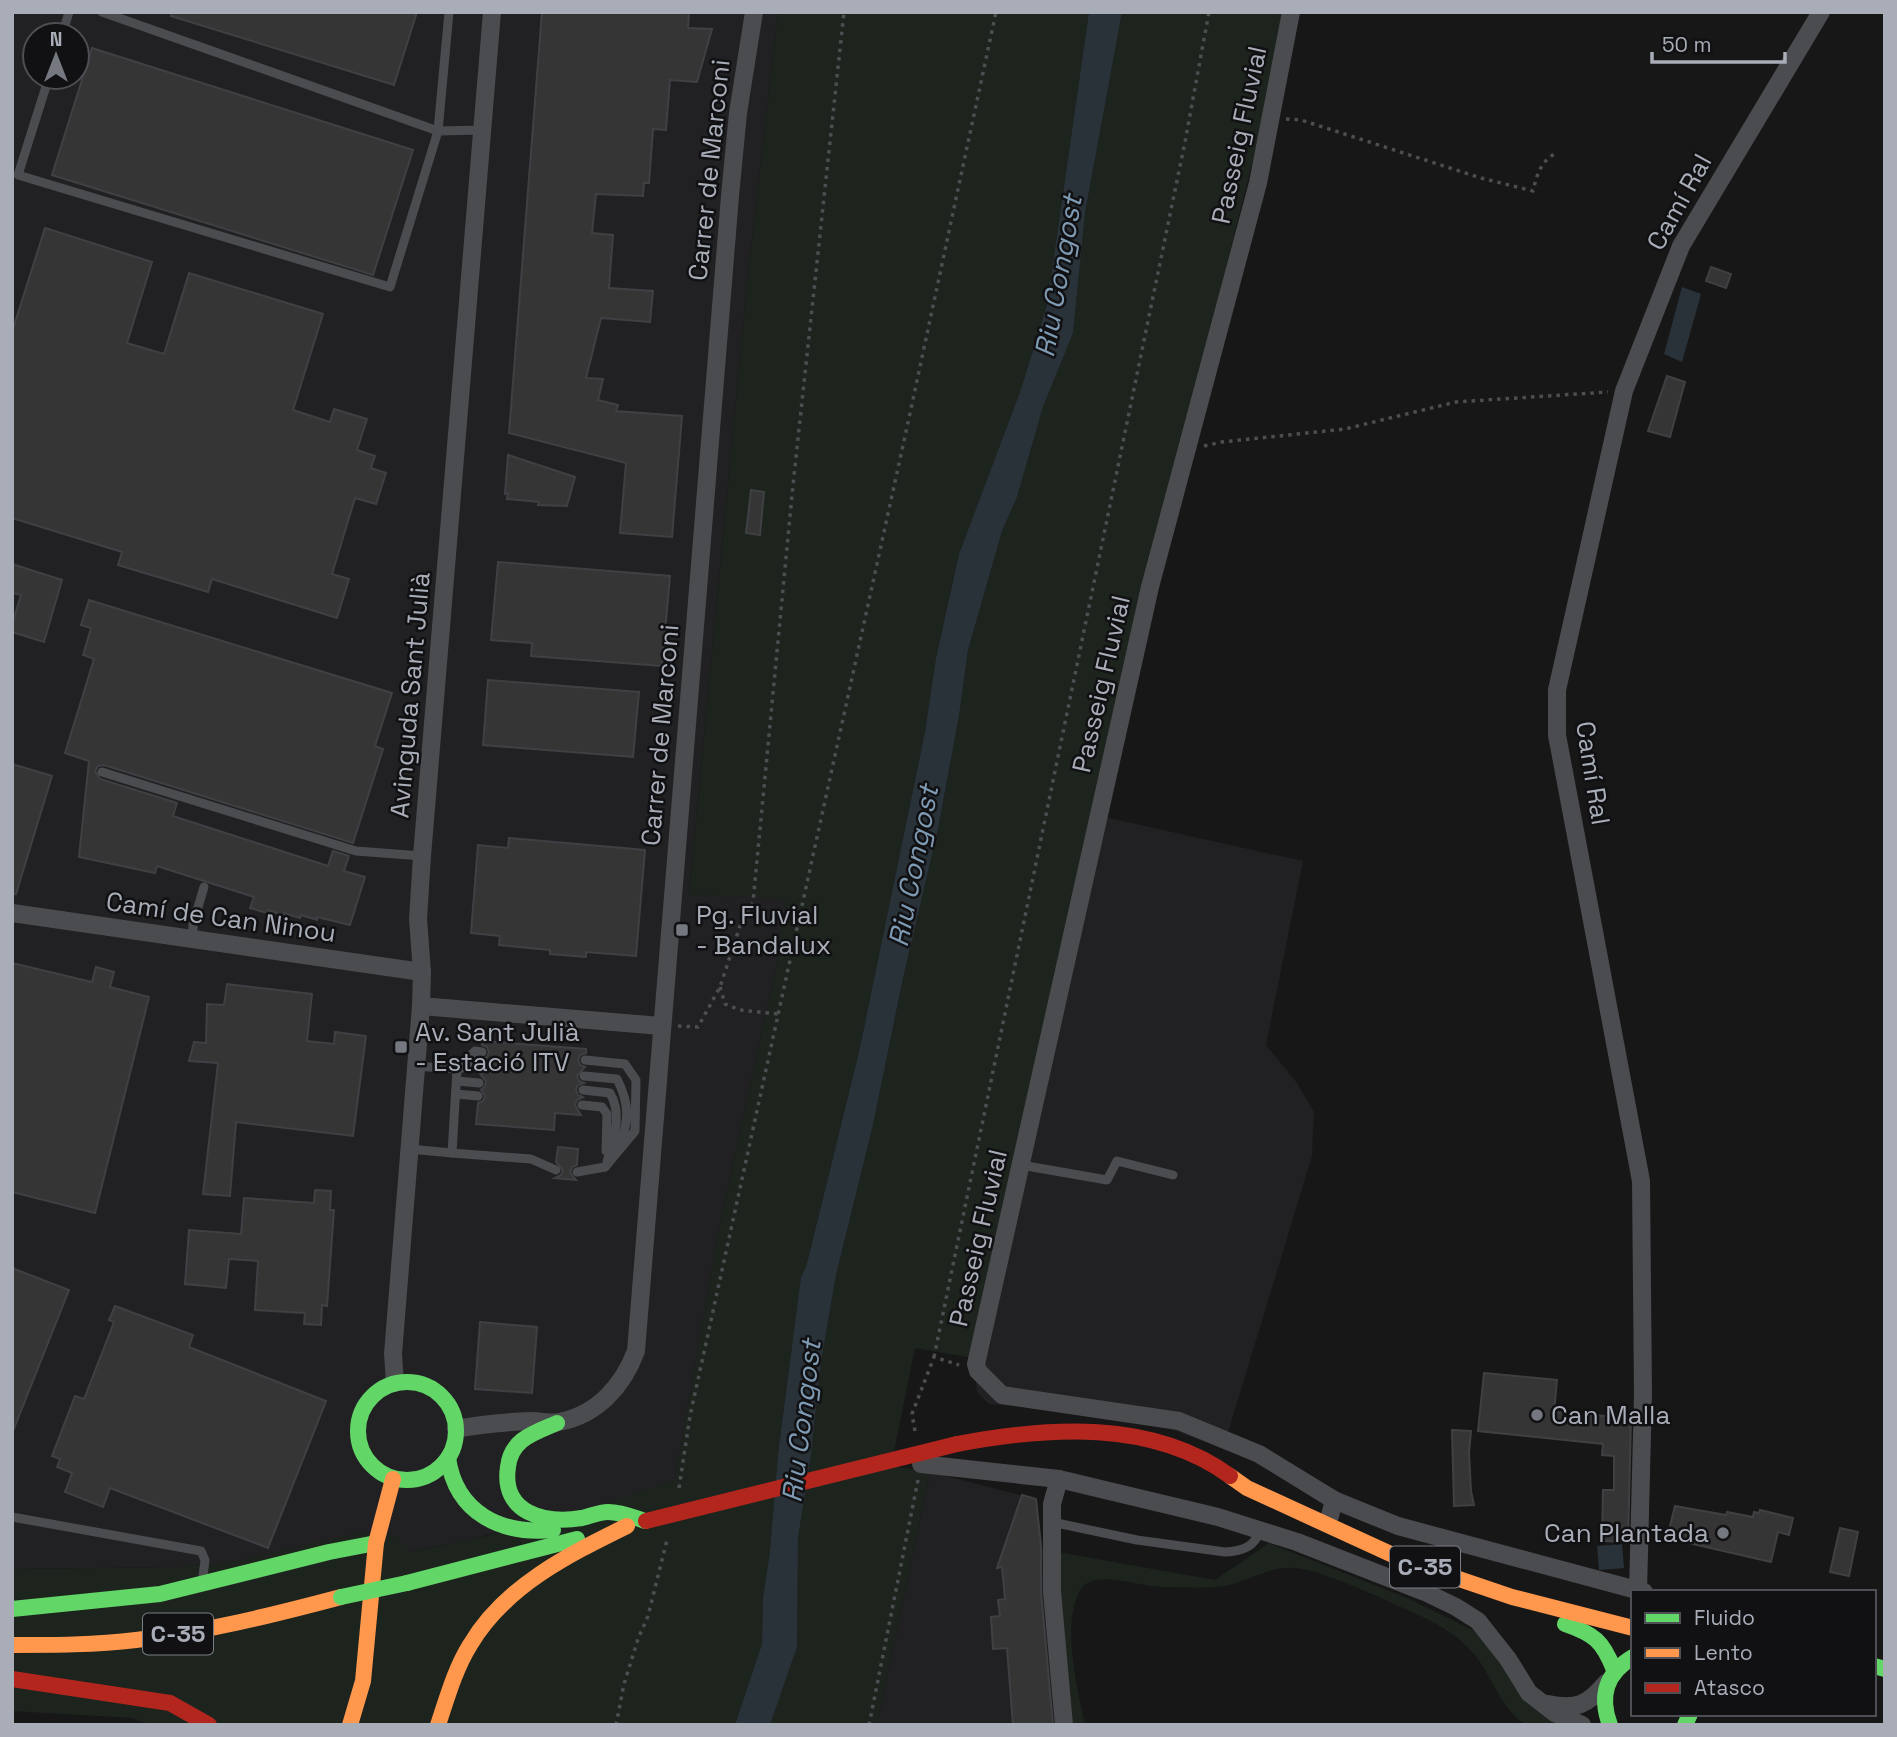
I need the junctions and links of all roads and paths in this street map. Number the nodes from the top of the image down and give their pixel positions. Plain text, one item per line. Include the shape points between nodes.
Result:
1 (102, 12) edge
2 (449, 12) edge
3 (492, 12) edge
4 (754, 12) edge
5 (844, 12) edge
6 (996, 12) edge
7 (1209, 12) edge
8 (1291, 12) edge
9 (1821, 12) edge
10 (45, 91) edge
11 (1270, 120) junction
12 (484, 130) junction
13 (438, 131) junction
14 (1558, 152) dead end
15 (1624, 391) junction
16 (1188, 445) junction
17 (102, 772) dead end
18 (422, 856) junction
19 (204, 887) dead end
20 (12, 913) edge
21 (192, 939) junction
22 (422, 972) junction
23 (720, 987) junction
24 (421, 1006) junction
25 (779, 1014) junction
26 (661, 1026) junction
27 (482, 1052) dead end
28 (585, 1060) dead end
29 (416, 1066) junction
30 (481, 1067) dead end
31 (457, 1069) junction
32 (584, 1076) dead end
33 (457, 1082) junction
34 (479, 1083) dead end
35 (583, 1090) dead end
36 (456, 1094) junction
37 (478, 1096) dead end
38 (582, 1105) dead end
39 (409, 1149) junction
40 (452, 1153) junction
41 (1021, 1165) junction
42 (605, 1167) junction
43 (555, 1170) dead end
44 (577, 1172) dead end
45 (1173, 1175) dead end
46 (934, 1357) junction
47 (978, 1371) junction
48 (395, 1383) junction
49 (557, 1423) junction
50 (456, 1429) junction
51 (448, 1458) junction
52 (921, 1464) junction
53 (1231, 1474) junction
54 (393, 1479) junction
55 (1059, 1479) junction
56 (677, 1496) dead end
57 (1332, 1508) junction
58 (12, 1517) edge
59 (579, 1518) junction
60 (646, 1521) junction
61 (1051, 1522) junction
62 (627, 1526) junction
63 (1261, 1530) junction
64 (668, 1536) dead end
65 (376, 1543) junction
66 (1438, 1554) dead end
67 (1429, 1569) junction
68 (1488, 1570) dead end
69 (201, 1584) junction
70 (1636, 1590) edge
71 (1640, 1590) edge
72 (12, 1609) edge
73 (1631, 1620) edge
74 (1631, 1627) edge
75 (12, 1645) edge
76 (1631, 1658) edge
77 (1610, 1676) junction
78 (12, 1679) edge
79 (363, 1681) junction
80 (1541, 1703) junction
81 (209, 1725) edge
82 (350, 1725) edge
83 (368, 1725) edge
84 (438, 1725) edge
85 (616, 1725) edge
86 (869, 1725) edge
87 (1064, 1725) edge
88 (1582, 1725) edge
89 (1610, 1725) edge

1 - 13 lane
2 - 13 lane
3 - 12 street, Avinguda Sant Julià
4 - 26 street, Carrer de Marconi via 730,197
5 - 23 path via 753,902
6 - 25 path
7 - 46 path
8 - 11 street, Passeig Fluvial
9 - 15 street, Camí Ral via 1681,246
10 - 13 lane via 18,175 390,287
11 - 14 path via 1301,120 1533,191 1538,171
11 - 16 street, Passeig Fluvial via 1252,209
12 - 13 lane
12 - 18 street, Avinguda Sant Julià
15 - 16 path via 1456,402 1345,429
15 - 71 street, Camí Ral via 1557,690 1557,735 1641,1181
16 - 41 street, Passeig Fluvial via 1146,601
17 - 18 lane via 356,851
18 - 22 street, Avinguda Sant Julià via 418,919
19 - 21 lane
20 - 21 street, Camí de Can Ninou
21 - 22 street, Camí de Can Ninou
22 - 24 street, Avinguda Sant Julià
23 - 25 path via 725,1004
23 - 26 path via 698,1027
24 - 26 street
24 - 29 street, Avinguda Sant Julià
25 - 56 path via 693,1402
26 - 49 street, Carrer de Marconi via 636,1352 620,1384 606,1398 591,1410
27 - 31 lane via 475,1051
28 - 42 lane via 625,1064 636,1080 635,1131
29 - 31 lane
29 - 39 street, Avinguda Sant Julià
30 - 31 lane
31 - 33 lane
32 - 42 lane via 617,1079 626,1096 626,1131
33 - 34 lane
33 - 36 lane
35 - 42 lane via 611,1093 617,1104 616,1130
36 - 37 lane
36 - 40 lane
38 - 42 lane via 602,1107 607,1114
39 - 40 lane
39 - 48 street, Avinguda Sant Julià via 393,1354
40 - 43 lane via 531,1159
41 - 45 lane via 1107,1180 1117,1161
41 - 47 street, Passeig Fluvial
42 - 44 lane
46 - 47 path, Passeig Fluvial
46 - 52 path, Passeig Fluvial via 912,1414
47 - 57 street via 1002,1395 1179,1421 1259,1454
48 - 50 main road via 419,1383 441,1395
48 - 54 main road via 370,1397 360,1416 357,1437 369,1464
49 - 50 street via 486,1423
49 - 59 main road via 518,1440 508,1461 508,1493 536,1517
50 - 51 main road
51 - 54 main road via 430,1475
51 - 59 main road via 456,1489 486,1518 542,1532
52 - 55 street
52 - 86 path, Passeig Fluvial
53 - 57 main road, C-35
53 - 60 main road, C-35, bridge via 1152,1441 1107,1432 1053,1430 957,1444
53 - 67 main road, C-35 via 1247,1488 1332,1529
54 - 65 main road
55 - 61 street
55 - 63 street
57 - 66 main road, C-35
57 - 70 street
58 - 69 lane via 201,1551 205,1560
59 - 60 main road via 609,1511
60 - 62 main road, C-35
61 - 63 lane via 1225,1552 1249,1547
61 - 87 street
62 - 75 main road, C-35, bridge via 255,1620 149,1639
62 - 84 main road via 529,1579 498,1610 475,1637 452,1682
63 - 80 street via 1456,1607 1494,1639 1529,1693
64 - 85 path
65 - 69 main road
65 - 79 main road
67 - 74 main road, C-35 via 1512,1597
67 - 77 main road via 1453,1587 1589,1631 1600,1640
68 - 73 main road via 1505,1585
69 - 72 main road via 148,1595
76 - 77 main road
77 - 80 street via 1597,1694 1578,1705
77 - 89 main road via 1602,1696
78 - 81 main road via 170,1703
79 - 82 main road
79 - 83 main road
80 - 88 street

